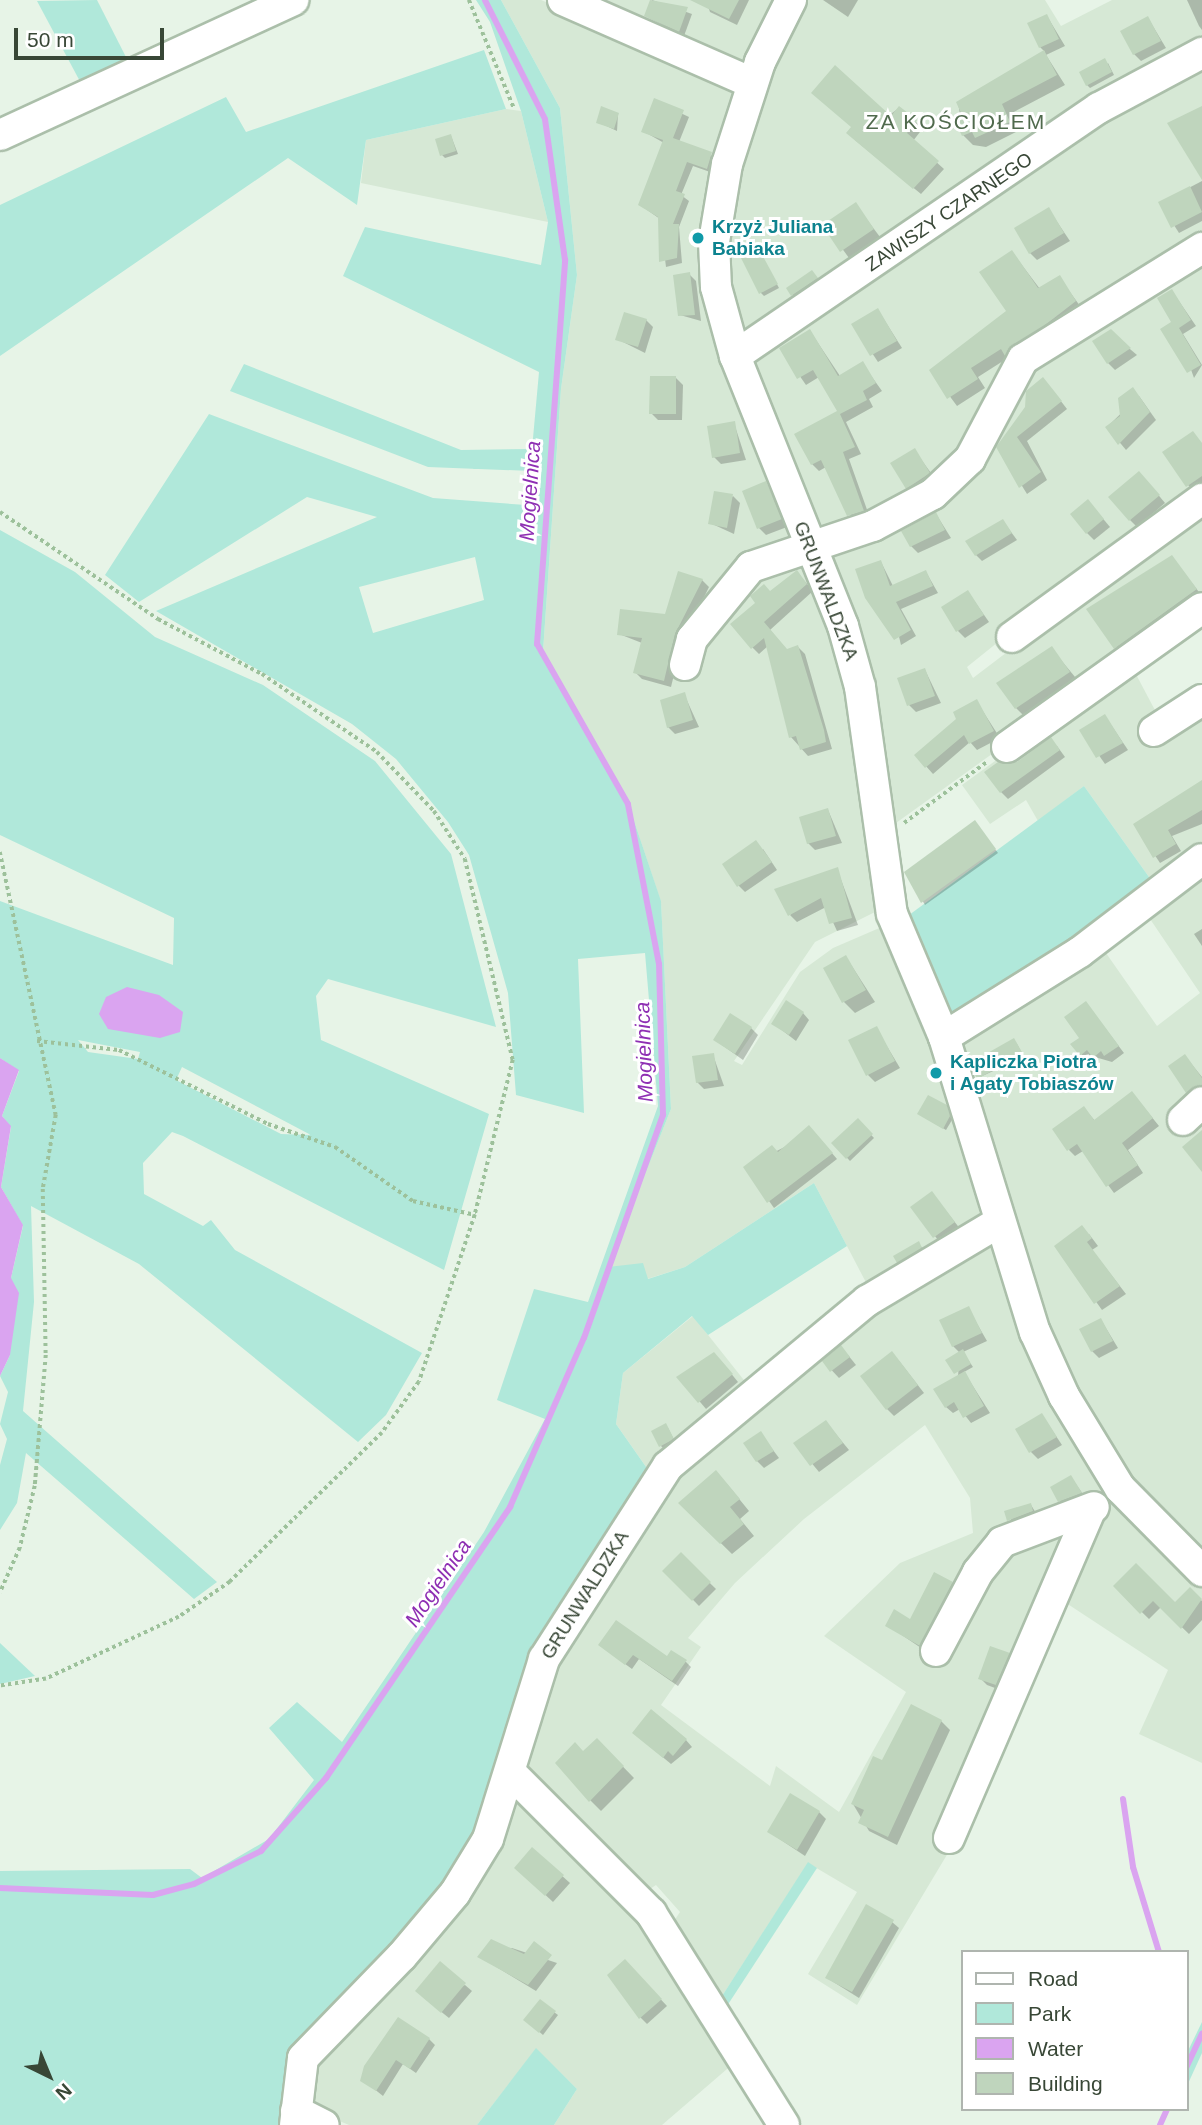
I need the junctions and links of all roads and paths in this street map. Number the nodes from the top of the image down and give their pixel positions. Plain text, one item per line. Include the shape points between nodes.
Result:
1 (292, 0) edge
2 (469, 0) edge
3 (563, 0) edge
4 (791, 0) edge
5 (1202, 53) edge
6 (752, 83) junction
7 (514, 108) dead end
8 (0, 135) edge
9 (1202, 248) edge
10 (735, 356) junction
11 (1202, 499) edge
12 (0, 512) edge
13 (808, 544) junction
14 (1202, 607) edge
15 (1012, 637) dead end
16 (685, 665) dead end
17 (1202, 700) edge
18 (1154, 731) dead end
19 (1007, 747) joint
20 (882, 839) junction
21 (0, 852) edge
22 (1202, 859) edge
23 (944, 1037) junction
24 (37, 1041) junction
25 (475, 1215) junction
26 (998, 1223) junction
27 (1120, 1488) junction
28 (1090, 1511) junction
29 (1202, 1572) edge
30 (0, 1593) edge
31 (936, 1651) dead end
32 (0, 1686) edge
33 (512, 1774) junction
34 (949, 1838) dead end
35 (295, 2118) edge
36 (784, 2124) edge
37 (324, 2125) edge

1 - 8 street
2 - 7 path
3 - 6 street
4 - 6 street, GRUNWALDZKA
5 - 10 street, ZAWISZY CZARNEGO via 1099,108
6 - 10 street, GRUNWALDZKA via 727,164 714,243 716,287
9 - 13 street via 1023,359 955,478 873,526
10 - 13 street, GRUNWALDZKA
11 - 15 street
12 - 25 path via 158,619 262,674 377,752 433,811 465,859 513,1060
13 - 16 street via 751,567 692,639
13 - 20 street, GRUNWALDZKA via 860,687
14 - 19 street
17 - 18 street
19 - 20 path
20 - 23 street, GRUNWALDZKA via 892,914
21 - 24 path
22 - 23 street via 1080,953
23 - 26 street, GRUNWALDZKA
24 - 25 path via 119,1050 268,1124 335,1147 413,1201
24 - 30 path via 55,1115 43,1189 46,1355 35,1486 20,1548
25 - 32 path via 419,1382 382,1433 230,1582 179,1617 46,1679
26 - 27 street, GRUNWALDZKA via 1064,1396
26 - 33 street, GRUNWALDZKA via 867,1300 668,1465 544,1659
27 - 28 street
27 - 29 street, GRUNWALDZKA
28 - 31 street via 1002,1542 978,1572
28 - 34 street
33 - 35 street, GRUNWALDZKA via 488,1839 455,1893 303,2058
33 - 36 street via 651,1913
35 - 37 street, GRUNWALDZKA

